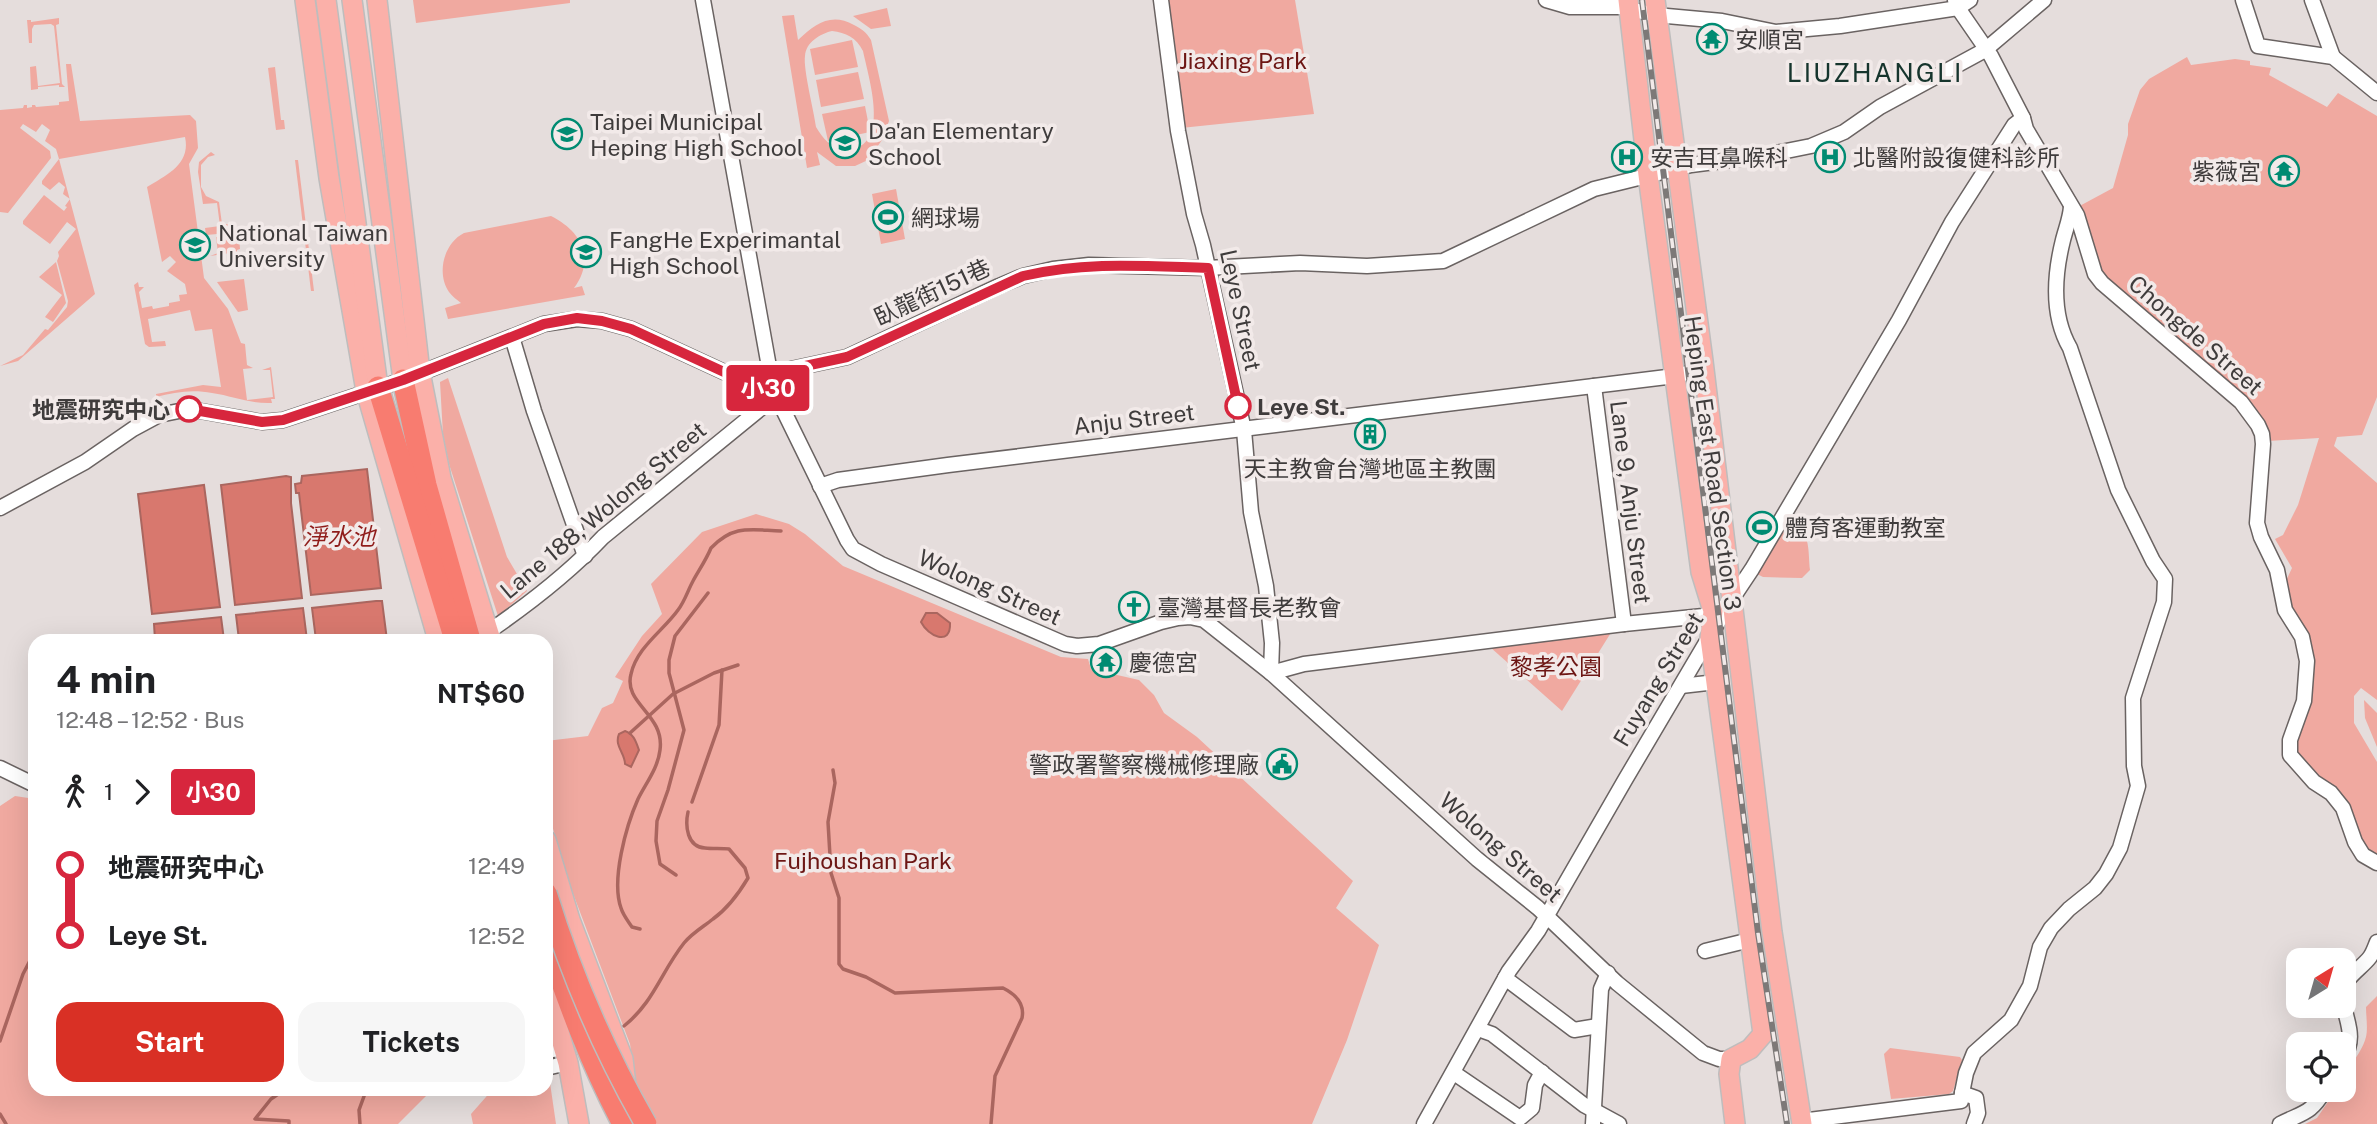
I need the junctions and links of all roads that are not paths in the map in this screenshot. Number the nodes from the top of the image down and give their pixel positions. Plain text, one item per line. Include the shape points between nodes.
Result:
1 (304, 0) edge
2 (326, 0) edge
3 (352, 0) edge
4 (377, 0) edge
5 (703, 0) edge
6 (1161, 0) edge
7 (1546, 0) edge
8 (2044, 0) edge
9 (2243, 0) edge
10 (2312, 0) edge
11 (1961, 3) edge
12 (1628, 4) edge
13 (1655, 7) edge
14 (1985, 50) junction
15 (2333, 57) junction
16 (2377, 93) edge
17 (2023, 118) junction
18 (1677, 168) junction
19 (1648, 175) junction
20 (2071, 207) junction
21 (1208, 268) junction
22 (512, 337) junction
23 (1704, 369) junction
24 (412, 376) junction
25 (1675, 376) junction
26 (373, 382) junction
27 (1594, 386) junction
28 (773, 389) junction
29 (1244, 430) junction
30 (820, 486) junction
31 (0, 509) edge
32 (585, 556) junction
33 (1722, 606) junction
34 (1624, 624) junction
35 (436, 634) edge
36 (453, 634) edge
37 (482, 634) edge
38 (488, 634) edge
39 (1710, 638) junction
40 (1271, 673) junction
41 (1716, 682) junction
42 (1681, 686) junction
43 (0, 768) edge
44 (28, 782) edge
45 (553, 863) edge
46 (2377, 863) edge
47 (553, 913) edge
48 (1546, 917) junction
49 (1750, 940) junction
50 (2377, 942) edge
51 (1706, 951) dead end
52 (553, 958) edge
53 (1608, 973) junction
54 (1505, 978) junction
55 (1784, 1018) junction
56 (553, 1021) edge
57 (1760, 1023) junction
58 (1598, 1026) junction
59 (1478, 1029) junction
60 (2349, 1032) edge
61 (560, 1054) edge
62 (1731, 1059) junction
63 (1542, 1072) junction
64 (1454, 1073) junction
65 (1962, 1093) junction
66 (2318, 1102) edge
67 (1593, 1118) edge
68 (1801, 1122) edge
69 (579, 1124) edge
70 (623, 1124) edge
71 (630, 1124) edge
72 (646, 1124) edge
73 (1424, 1124) edge
74 (1619, 1124) edge
75 (1735, 1124) edge
76 (1974, 1124) edge
77 (2280, 1124) edge

1 - 26 main road via 329,178
2 - 26 main road
3 - 24 main road
4 - 24 main road
5 - 28 street, Wolong Street
6 - 21 street, Leye Street via 1178,131
7 - 12 street via 1570,7
8 - 14 street
9 - 15 street via 2258,46
10 - 15 street
11 - 13 street via 1840,26 1776,32
11 - 14 street, Chongde Street
12 - 13 street
12 - 19 main road, Heping East Road Section 3
13 - 18 main road, Heping East Road Section 3
14 - 17 street, Chongde Street
14 - 18 street via 1880,107 1844,132 1811,146
15 - 16 street
17 - 20 street, Chongde Street
17 - 33 street, Fuyang Street via 1952,222 1752,569
18 - 19 street
18 - 23 main road, Heping East Road Section 3
19 - 21 street via 1594,189 1443,261
19 - 25 main road, Heping East Road Section 3
20 - 46 street, Chongde Street via 2102,283 2241,402 2258,425 2263,444 2257,523 2307,661 2304,701 2290,740 2290,755 2331,793 2343,808 2359,849
20 - 65 street via 2058,266 2056,312 2118,490 2165,579 2164,602 2133,698 2138,786 2120,848 2095,888 2051,929 2040,947 2030,986 2011,1020 1973,1053
21 - 28 street, 臥龍街151巷 via 1089,265 1023,276 847,357 782,371
21 - 29 street, Leye Street
22 - 24 street
22 - 28 street via 577,318 602,321 631,329 750,384
22 - 32 street
23 - 25 street, Anju Street
23 - 33 main road, Heping East Road Section 3
24 - 26 street
24 - 37 highway via 426,485
25 - 27 street, Anju Street
25 - 33 main road, Heping East Road Section 3 via 1701,572
26 - 31 street via 341,402 283,420 262,422 189,409 159,415
26 - 35 main road
26 - 36 highway
27 - 29 street, Anju Street
27 - 34 street, Lane 9, Anju Street
28 - 30 street, Wolong Street
28 - 32 street, Lane 188, Wolong Street via 760,409
29 - 30 street, Anju Street via 923,468
29 - 40 street, Leye Street via 1251,512 1266,586
30 - 40 street, Wolong Street via 853,549 1065,645 1099,644 1190,617 1204,620
32 - 38 street, Lane 188, Wolong Street
33 - 34 street via 1703,616
33 - 39 main road, Heping East Road Section 3
33 - 55 main road, Heping East Road Section 3
34 - 40 street via 1304,664
39 - 41 main road, Heping East Road Section 3
39 - 42 street, Fuyang Street
40 - 48 street, Wolong Street
41 - 42 street
41 - 49 main road, Heping East Road Section 3
42 - 48 street, Fuyang Street
43 - 44 street
45 - 71 main road via 624,1059
47 - 72 highway, bridge via 583,997
48 - 53 street, Wolong Street
48 - 54 street, Fuyang Street
49 - 51 street
49 - 57 main road, Heping East Road Section 3
50 - 60 street via 2343,993
52 - 70 highway via 574,1020
53 - 58 street via 1601,989
53 - 62 street, Wolong Street via 1703,1054
54 - 58 street via 1574,1030
54 - 59 street, Fuyang Street
55 - 57 main road
55 - 68 main road, Heping East Road Section 3
56 - 61 main road
57 - 62 main road via 1763,1034 1750,1049
58 - 67 street
59 - 63 street via 1492,1034
59 - 64 street, Fuyang Street
61 - 69 main road
62 - 75 main road
63 - 64 street via 1532,1108 1520,1118
63 - 67 street
64 - 73 street, Fuyang Street
65 - 68 street via 1961,1101
65 - 76 street via 1976,1098
66 - 77 street
67 - 74 street

